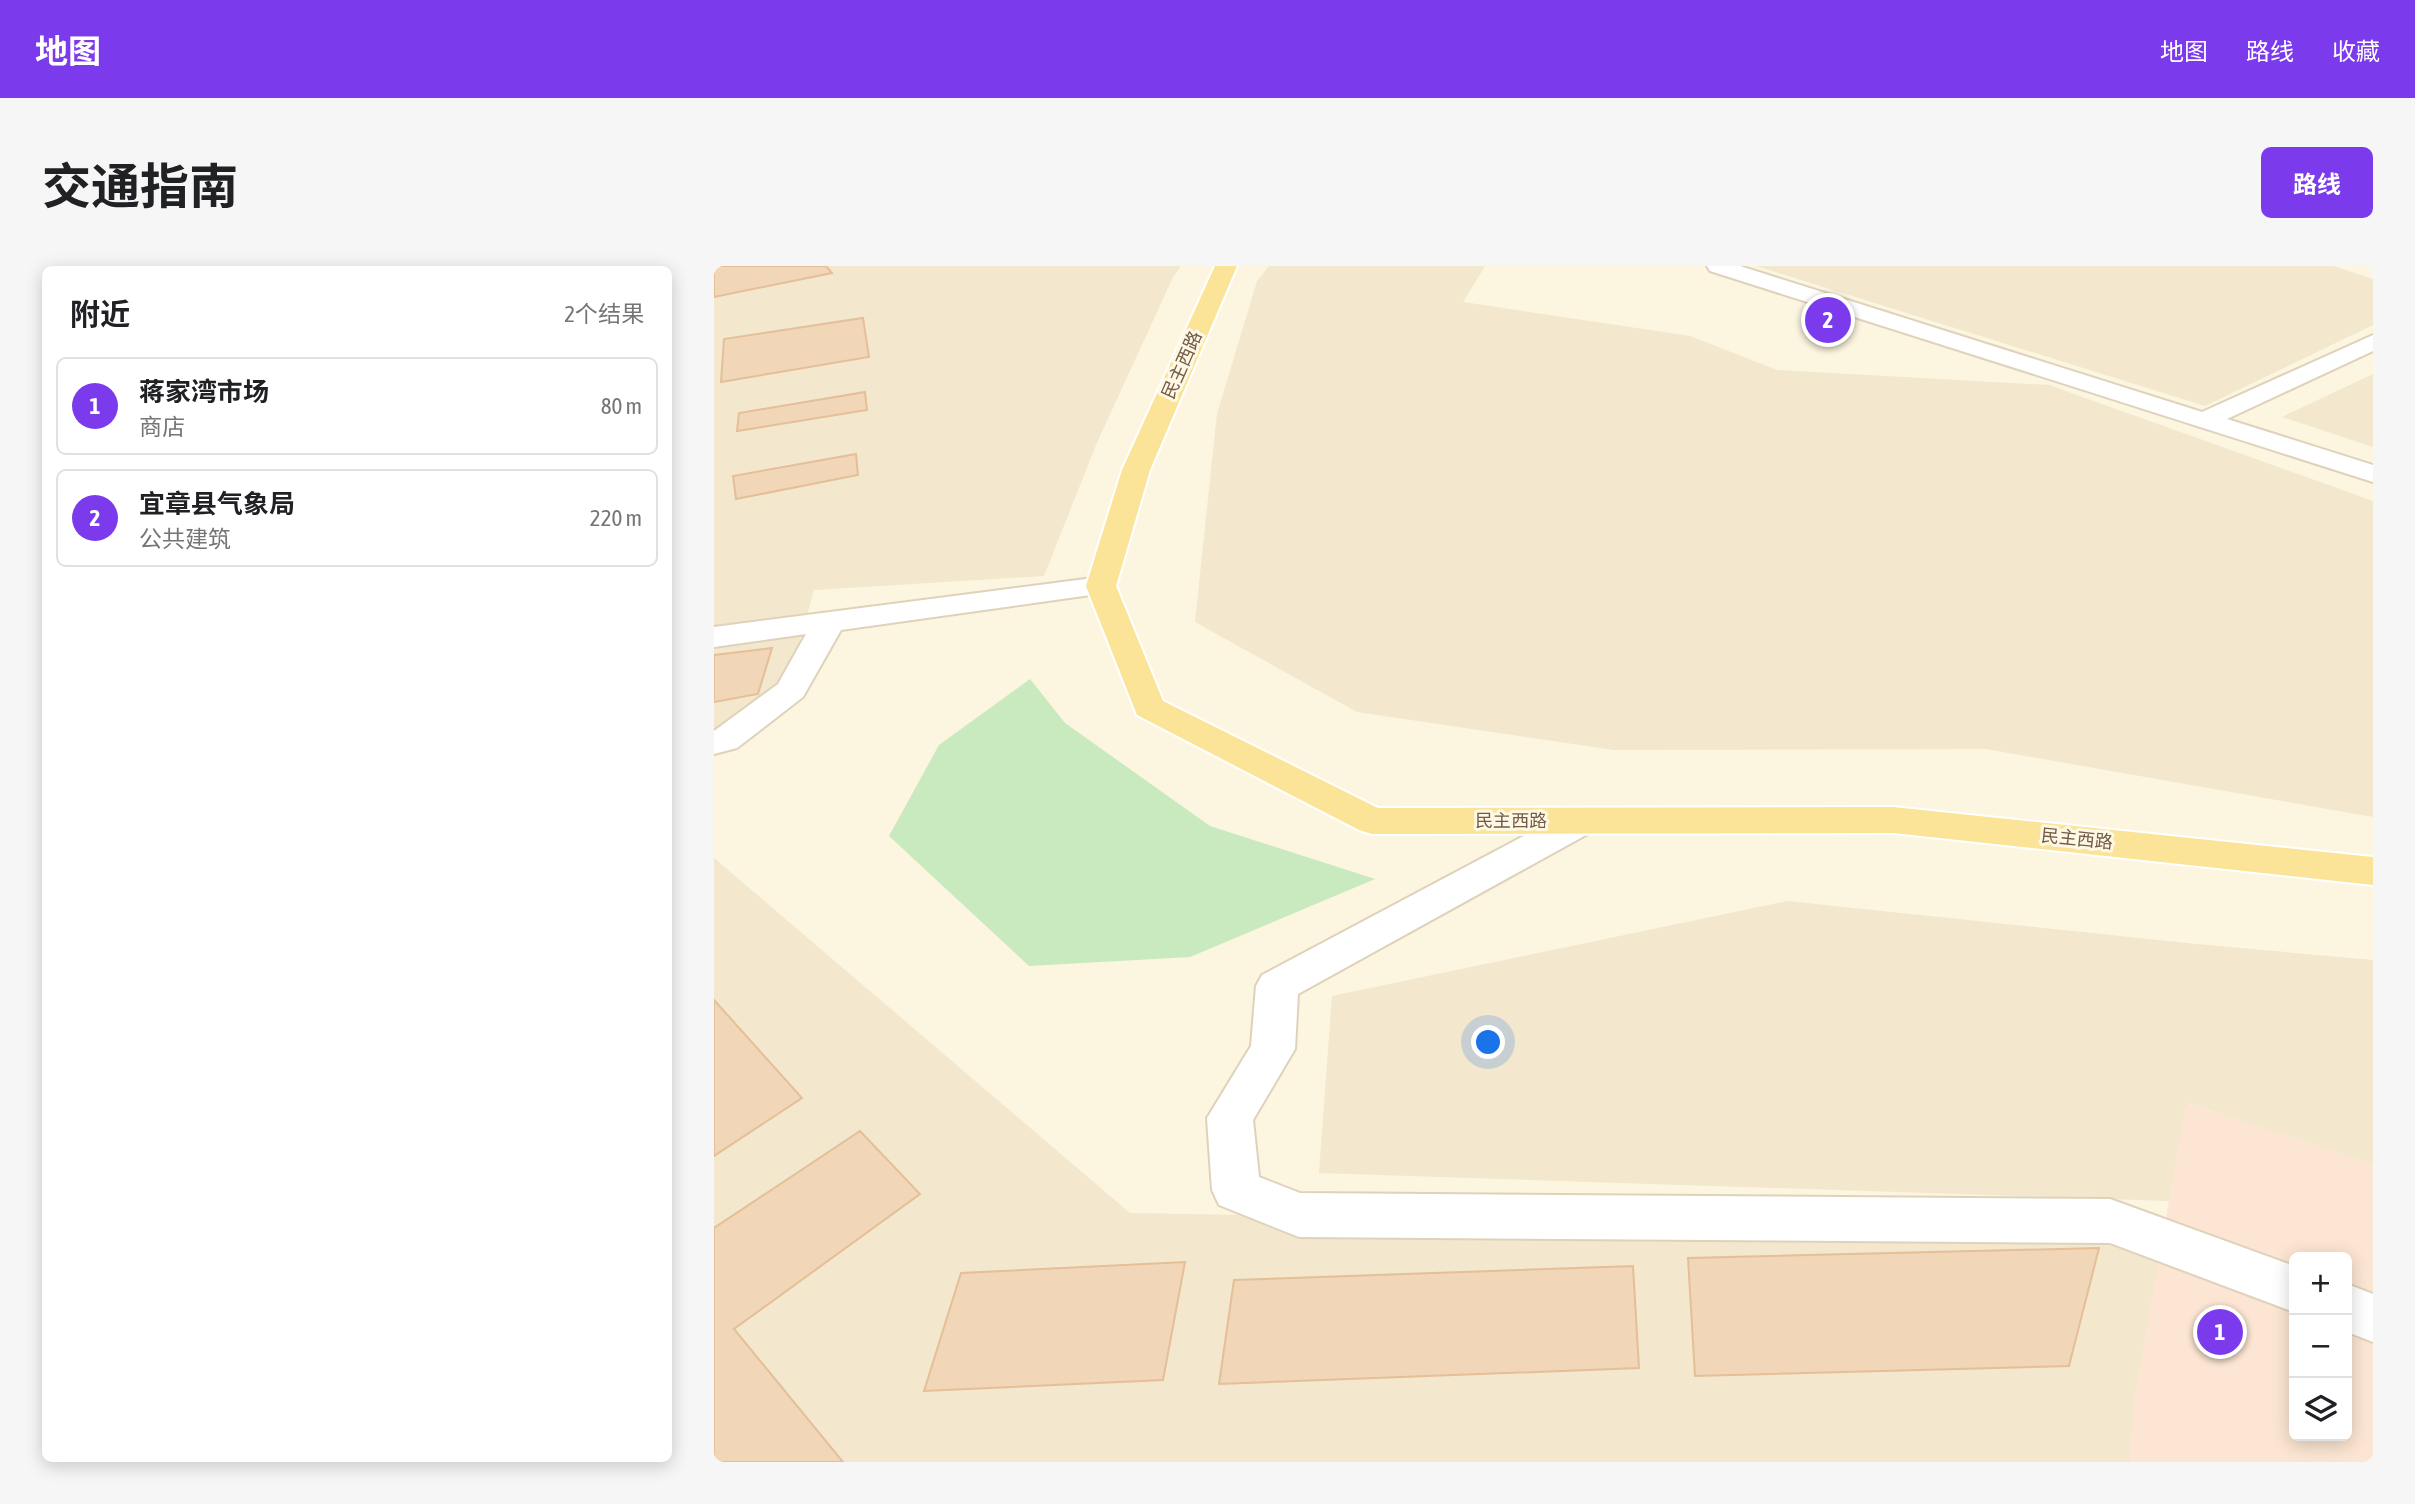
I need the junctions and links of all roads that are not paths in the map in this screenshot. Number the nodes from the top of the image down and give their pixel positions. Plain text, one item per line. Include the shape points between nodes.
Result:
1 (1226, 266) edge
2 (1718, 266) edge
3 (2373, 342) edge
4 (2205, 420) junction
5 (2373, 474) edge
6 (1101, 586) junction
7 (828, 622) junction
8 (714, 637) edge
9 (714, 743) edge
10 (1582, 821) junction
11 (2373, 871) edge
12 (2289, 1287) edge
13 (2352, 1310) edge
14 (2373, 1318) edge

1 - 6 main road, 民主西路 via 1136,470
2 - 4 street
3 - 4 street
4 - 5 street
6 - 7 street
6 - 10 main road, 民主西路 via 1150,707 1372,821
7 - 8 street
7 - 9 street via 791,690 725,740
10 - 11 main road, 民主西路 via 1893,820
10 - 12 street via 1277,986 1273,1049 1230,1118 1236,1190 1298,1215 2110,1221
13 - 14 street

